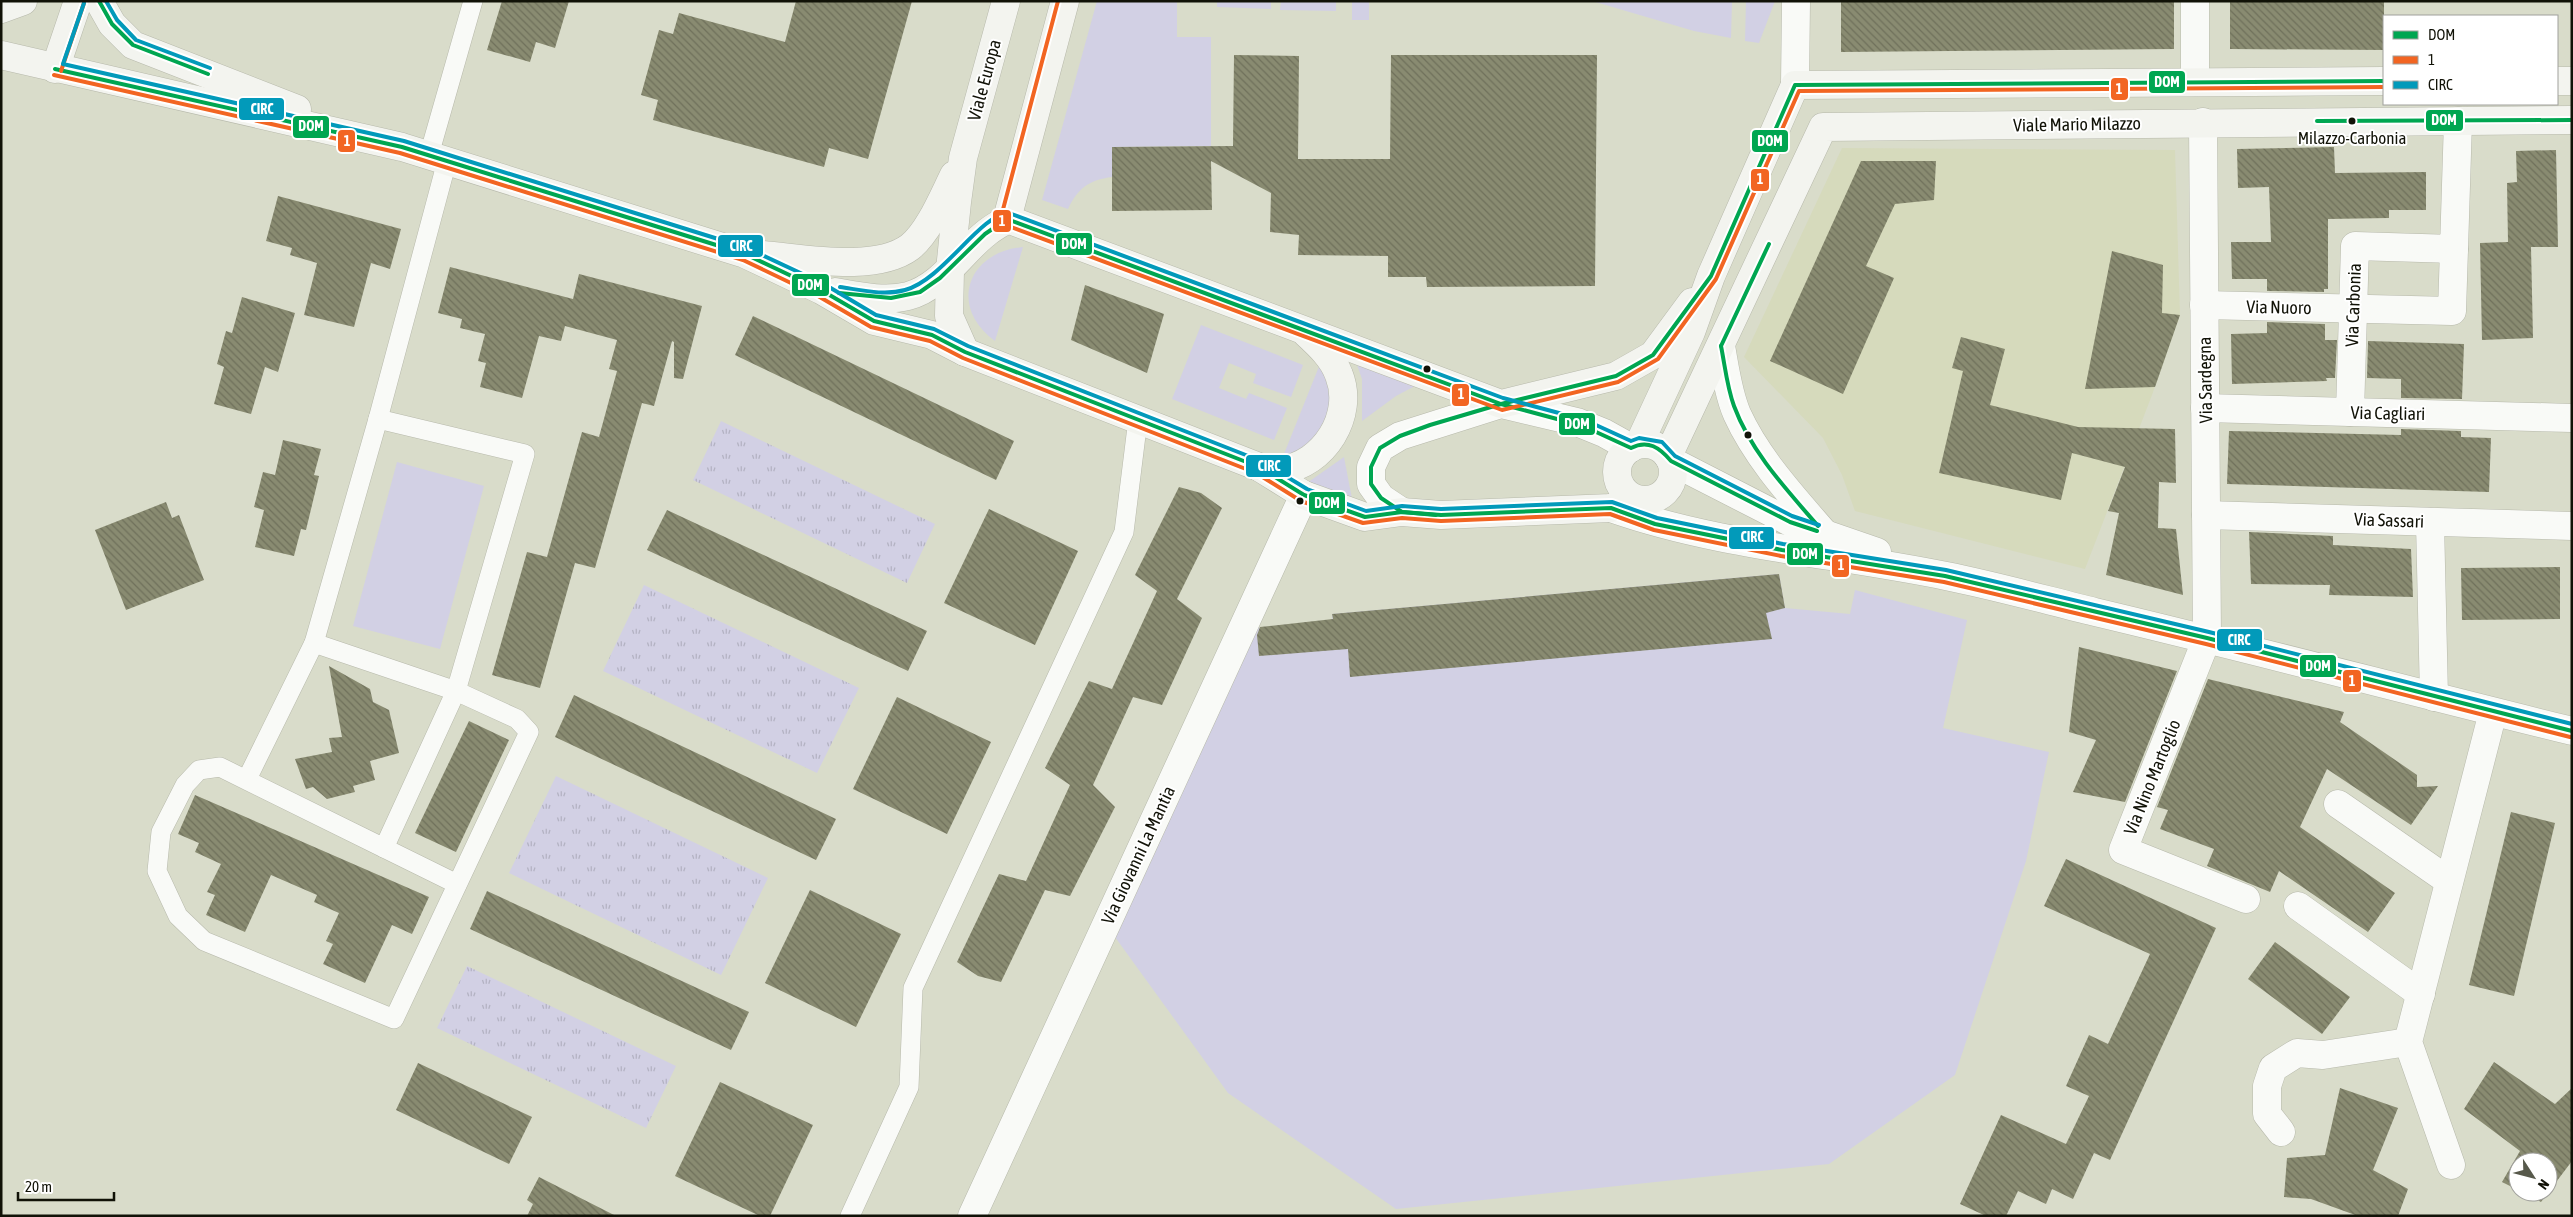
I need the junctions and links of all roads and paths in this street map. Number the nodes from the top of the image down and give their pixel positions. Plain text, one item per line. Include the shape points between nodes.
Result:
1 (23, 1) edge
2 (78, 1) edge
3 (99, 1) edge
4 (473, 1) edge
5 (1006, 1) edge
6 (1065, 1) edge
7 (1796, 1) edge
8 (2195, 1) edge
9 (1, 9) edge
10 (1, 56) edge
11 (55, 69) junction
12 (2558, 81) edge
13 (2572, 81) edge
14 (2195, 82) junction
15 (2383, 82) edge
16 (1795, 85) junction
17 (2458, 120) junction
18 (2572, 120) edge
19 (2203, 122) junction
20 (382, 142) junction
21 (438, 158) junction
22 (963, 158) junction
23 (1008, 219) junction
24 (2454, 249) junction
25 (745, 254) junction
26 (950, 270) junction
27 (1711, 276) junction
28 (821, 290) junction
29 (2204, 305) junction
30 (2353, 308) junction
31 (1304, 332) junction
32 (1721, 346) junction
33 (965, 352) junction
34 (1500, 404) junction
35 (2205, 408) junction
36 (2350, 412) junction
37 (2572, 418) edge
38 (378, 419) junction
39 (1138, 419) junction
40 (1635, 446) junction
41 (1670, 458) junction
42 (1269, 474) junction
43 (1304, 495) junction
44 (1634, 506) junction
45 (1402, 512) junction
46 (2206, 515) junction
47 (2430, 522) junction
48 (2572, 526) edge
49 (1825, 534) junction
50 (1945, 576) junction
51 (2208, 638) junction
52 (314, 643) junction
53 (456, 691) junction
54 (2434, 697) junction
55 (2493, 712) junction
56 (2572, 731) edge
57 (247, 779) junction
58 (2338, 804) dead end
59 (384, 848) junction
60 (2450, 881) junction
61 (457, 884) junction
62 (2246, 898) dead end
63 (2298, 906) dead end
64 (2421, 994) junction
65 (2408, 1042) junction
66 (2281, 1132) dead end
67 (2451, 1166) dead end
68 (850, 1216) edge
69 (972, 1216) edge

1 - 9 street
2 - 11 street
3 - 20 street via 112,24 133,45
4 - 21 lane
5 - 22 street, Viale Europa
6 - 23 street
7 - 16 street
8 - 14 street
10 - 11 street
11 - 20 street
12 - 13 street
14 - 15 street
14 - 16 street
16 - 27 street
17 - 18 street, Viale Mario Milazzo
17 - 19 street, Viale Mario Milazzo
17 - 24 street
19 - 29 street, Via Sardegna
19 - 32 street, Viale Mario Milazzo via 1823,127
20 - 21 street
21 - 25 street
21 - 38 lane
22 - 25 street via 929,222 910,247 883,259 851,262
22 - 26 street
23 - 26 street via 985,233
23 - 31 street
24 - 30 street, Via Nuoro via 2452,311
24 - 30 street, Via Carbonia via 2355,246
25 - 28 street
26 - 28 street via 908,296 872,298
26 - 33 street via 949,316
27 - 34 street via 1653,355 1616,376
27 - 40 street via 1691,332
28 - 33 street via 874,321 932,335
29 - 30 street, Via Nuoro
29 - 35 street, Via Sardegna
30 - 36 street, Via Carbonia
31 - 34 street
31 - 42 street via 1326,352 1340,375 1343,395 1341,418 1332,438 1319,453 1304,463
32 - 41 street
32 - 49 street via 1737,413 1788,492
33 - 39 street
34 - 40 street via 1577,422
34 - 45 street via 1400,436 1380,448 1371,467 1371,484 1382,498
35 - 36 street, Via Cagliari
35 - 46 street, Via Sardegna
36 - 37 street, Via Cagliari
38 - 52 lane
38 - 53 lane via 525,454
39 - 42 street
39 - 68 lane via 1124,532 913,988 909,1087
40 - 41 street via 1660,448
40 - 44 street via 1621,456 1616,468 1618,482
41 - 44 street via 1674,474 1670,486 1661,496
41 - 49 street via 1790,522
42 - 43 street
43 - 45 street via 1365,517
43 - 69 street, Via Giovanni La Mantia
44 - 45 street via 1440,515
44 - 50 street via 1782,550
46 - 47 street, Via Sassari
46 - 51 street, Via Sardegna
47 - 48 street, Via Sassari
47 - 54 street
49 - 50 street
50 - 51 street
51 - 54 street
51 - 62 street, Via Nino Martoglio via 2123,850
52 - 53 lane
52 - 57 lane
53 - 59 lane
53 - 61 lane via 517,719 529,732
54 - 55 street
55 - 56 street
55 - 60 street
57 - 59 lane
57 - 61 lane via 220,767 199,770 185,785 161,832 157,871 178,916 204,941 394,1019
58 - 60 street
59 - 61 lane
60 - 64 street
63 - 64 street
64 - 65 street
65 - 66 street via 2322,1055 2297,1053 2273,1068 2267,1086 2267,1114
65 - 67 street

